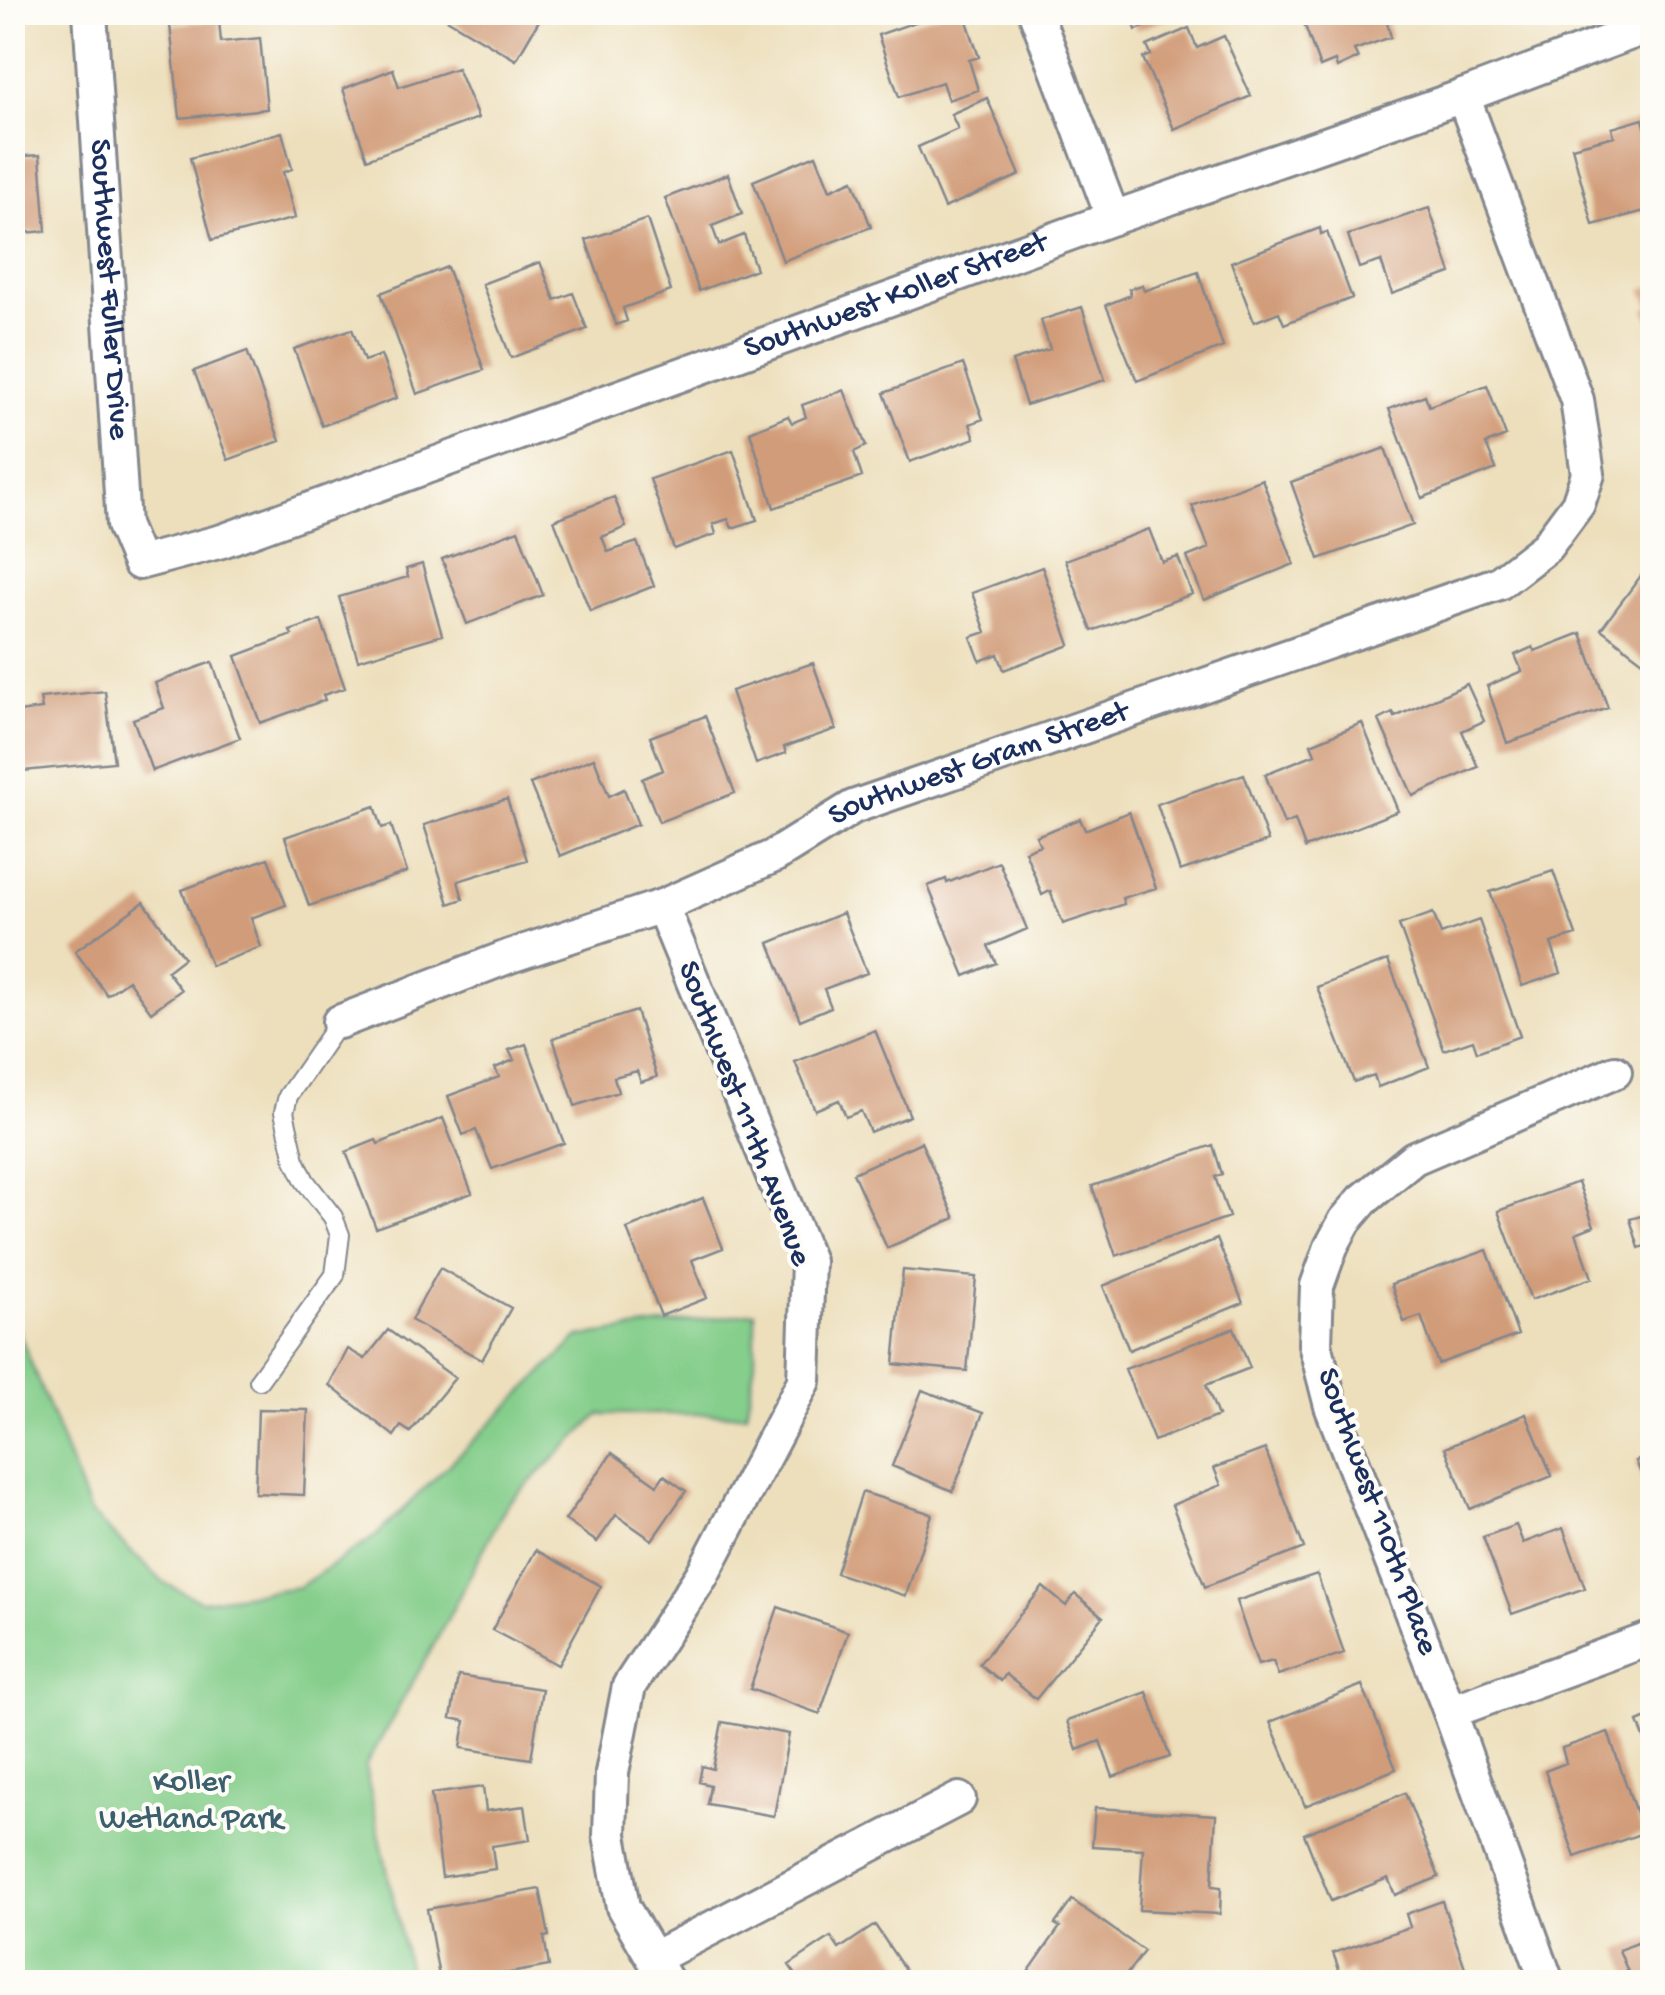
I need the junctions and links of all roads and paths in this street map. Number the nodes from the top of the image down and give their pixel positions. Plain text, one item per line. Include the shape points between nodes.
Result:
1 (90, 12) edge
2 (1036, 12) edge
3 (1652, 25) edge
4 (1463, 96) junction
5 (1113, 218) junction
6 (138, 563) joint
7 (662, 906) junction
8 (339, 1022) joint
9 (1615, 1072) dead end
10 (259, 1380) dead end
11 (1652, 1638) edge
12 (1450, 1712) junction
13 (959, 1798) dead end
14 (661, 1970) edge
15 (1547, 1982) edge

1 - 6 street, Southwest Fuller Drive via 123,525
2 - 5 street
3 - 4 street, Southwest Koller Street
4 - 5 street, Southwest Koller Street
4 - 7 street, Southwest Gram Street via 1577,400 1588,474 1578,504 1546,548 1498,584 853,807 774,856
5 - 6 street, Southwest Koller Street via 222,542
7 - 8 street, Southwest Gram Street
7 - 14 street, Southwest 111th Avenue via 808,1260 804,1381 702,1575 629,1686 612,1773 610,1835 623,1907
8 - 10 lane via 284,1112 295,1160 340,1235 335,1276
9 - 12 street, Southwest 110th Place via 1414,1158 1345,1222 1317,1286 1316,1344 1330,1406
11 - 12 street
12 - 15 street, Southwest 110th Place
13 - 14 street

